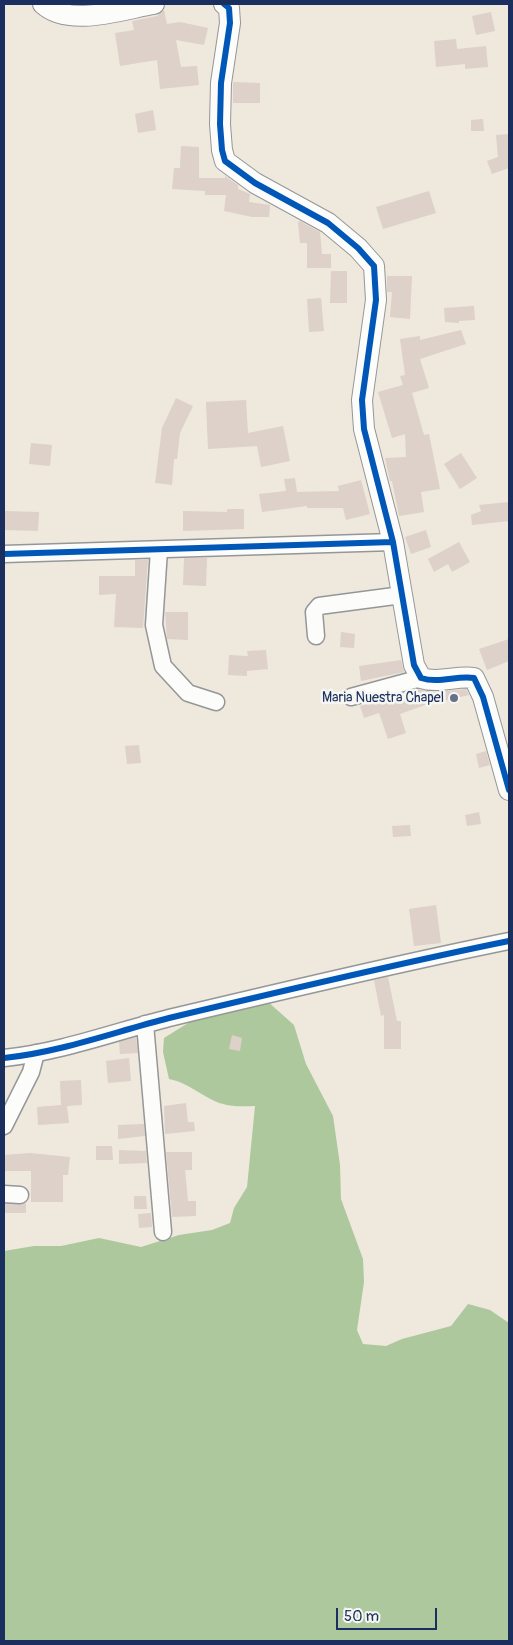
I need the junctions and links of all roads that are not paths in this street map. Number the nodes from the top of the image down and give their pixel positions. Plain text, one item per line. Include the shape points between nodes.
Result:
1 (43, 4) edge
2 (154, 4) edge
3 (224, 4) edge
4 (393, 542) junction
5 (159, 550) junction
6 (4, 554) edge
7 (402, 594) junction
8 (316, 636) dead end
9 (421, 678) junction
10 (351, 697) dead end
11 (216, 702) dead end
12 (509, 790) edge
13 (509, 942) edge
14 (145, 1024) junction
15 (36, 1053) junction
16 (4, 1058) edge
17 (4, 1126) edge
18 (163, 1232) dead end

1 - 2 street via 47,8 84,17
3 - 4 street via 229,8 230,23 220,124 226,161 255,183 328,223 374,266 374,316 362,400 364,428
4 - 5 street
4 - 7 street
5 - 6 street
5 - 11 street via 154,625 163,666 188,694
7 - 8 street via 319,606 314,612
7 - 9 street via 414,665
9 - 10 street
9 - 12 street via 429,681 465,676 474,678 483,697
13 - 14 street via 386,966
14 - 15 street
14 - 18 street
15 - 16 street
15 - 17 street via 31,1072

